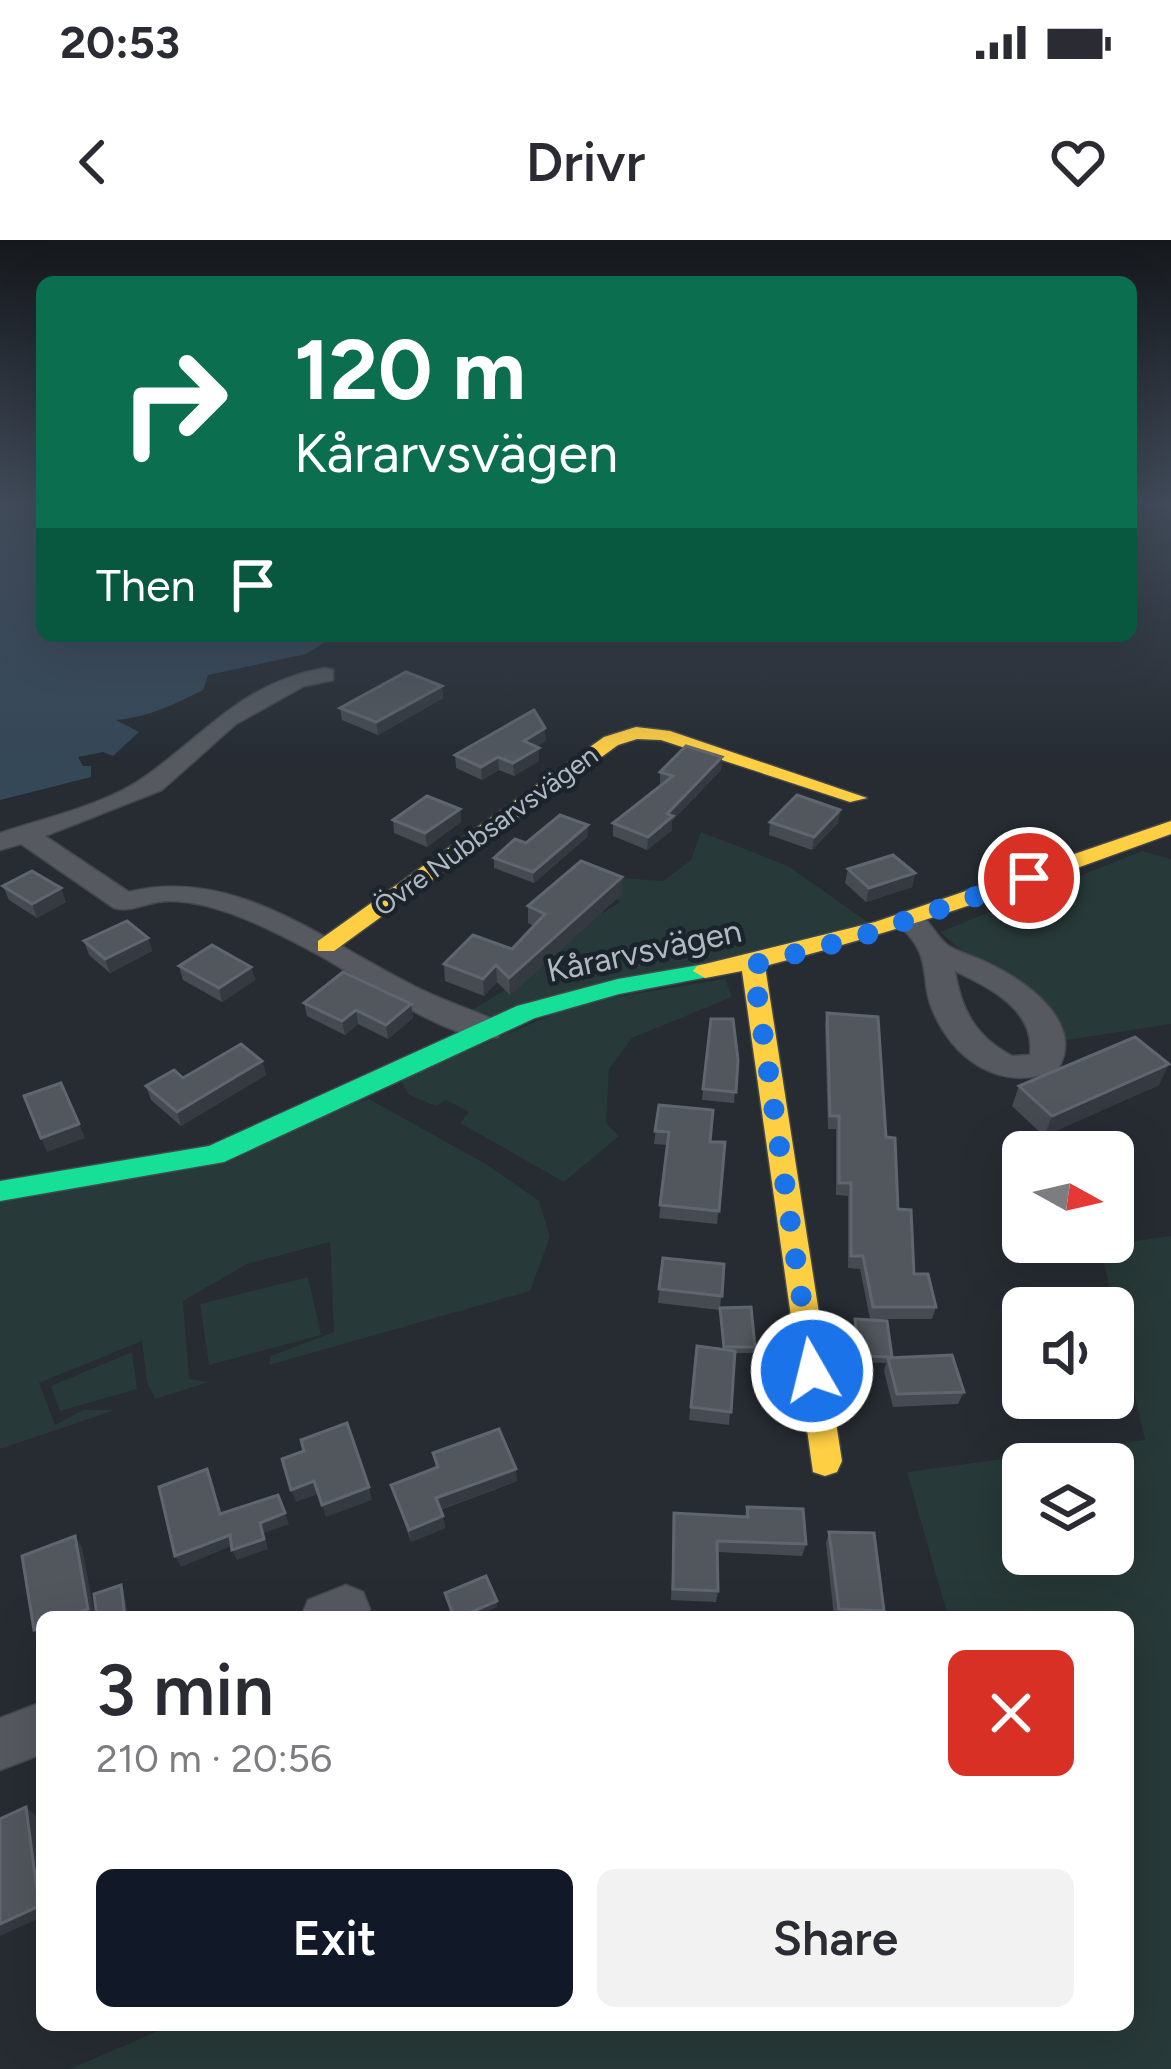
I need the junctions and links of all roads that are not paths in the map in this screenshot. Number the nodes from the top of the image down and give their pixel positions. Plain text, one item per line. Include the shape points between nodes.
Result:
1 (325, 675) dead end
2 (857, 798) dead end
3 (1171, 827) edge
4 (12, 838) edge
5 (911, 920) junction
6 (326, 946) junction
7 (935, 951) dead end
8 (753, 965) junction
9 (486, 1029) junction
10 (0, 1191) edge
11 (825, 1461) dead end
12 (36, 1729) edge
13 (0, 1744) edge

1 - 4 street via 297,680 227,719 153,784
2 - 6 street, Övre Nubbsarvsvägen via 663,735 623,736
3 - 5 street, Kårarvsvägen
4 - 6 street via 124,902 188,890
5 - 7 street
5 - 8 street, Kårarvsvägen
6 - 9 street via 400,992
8 - 9 street, Kårarvsvägen via 618,987
8 - 11 street
9 - 10 street, Kårarvsvägen via 214,1155
12 - 13 street

